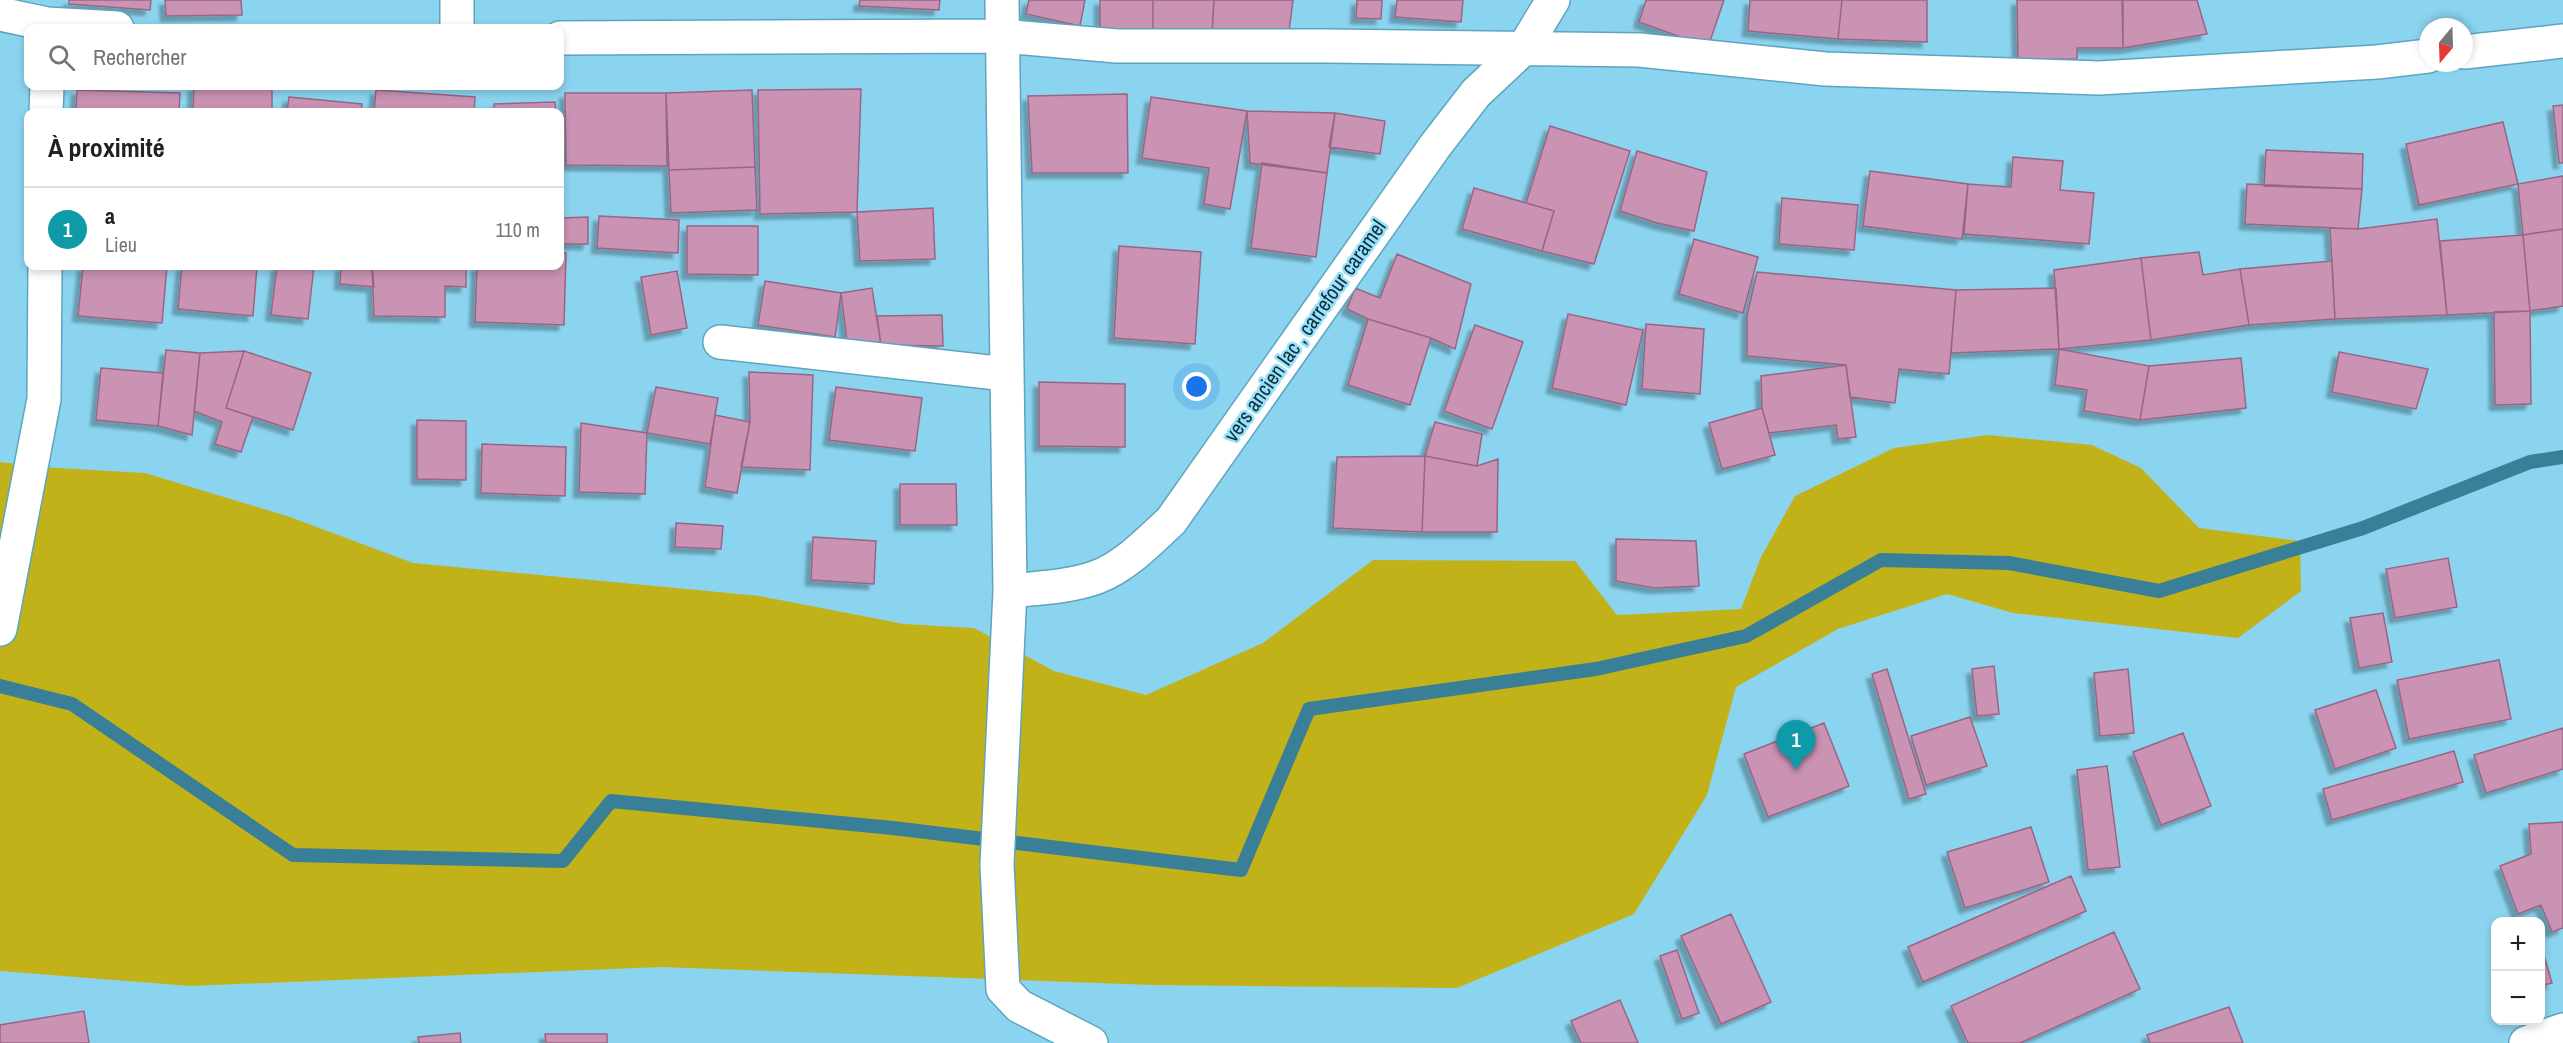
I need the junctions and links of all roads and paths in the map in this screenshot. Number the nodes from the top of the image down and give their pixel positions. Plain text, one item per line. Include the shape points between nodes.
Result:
1 (457, 0) edge
2 (1002, 0) edge
3 (1553, 0) edge
4 (0, 14) edge
5 (48, 17) edge
6 (92, 24) edge
7 (457, 24) edge
8 (1001, 36) junction
9 (564, 38) edge
10 (2563, 41) edge
11 (1524, 48) junction
12 (2473, 51) edge
13 (2419, 57) edge
14 (47, 90) edge
15 (46, 108) edge
16 (45, 270) edge
17 (720, 342) dead end
18 (1006, 374) junction
19 (1010, 591) junction
20 (0, 630) edge
21 (2563, 1030) edge
22 (1091, 1043) edge
23 (2526, 1043) edge

1 - 7 street
2 - 8 street
3 - 11 street, vers ancien lac , carrefour caramel
4 - 5 street
5 - 6 street
8 - 9 street
8 - 11 street via 1117,46
8 - 18 street
10 - 12 street
11 - 13 street via 1639,50 1825,69 2098,78
11 - 19 street, vers ancien lac , carrefour caramel via 1476,93 1435,146 1171,521 1129,559 1098,576 1053,587
14 - 15 street
16 - 20 street via 44,399
17 - 18 street
18 - 19 street
19 - 22 street via 997,865 1003,989 1018,1006
21 - 23 street

